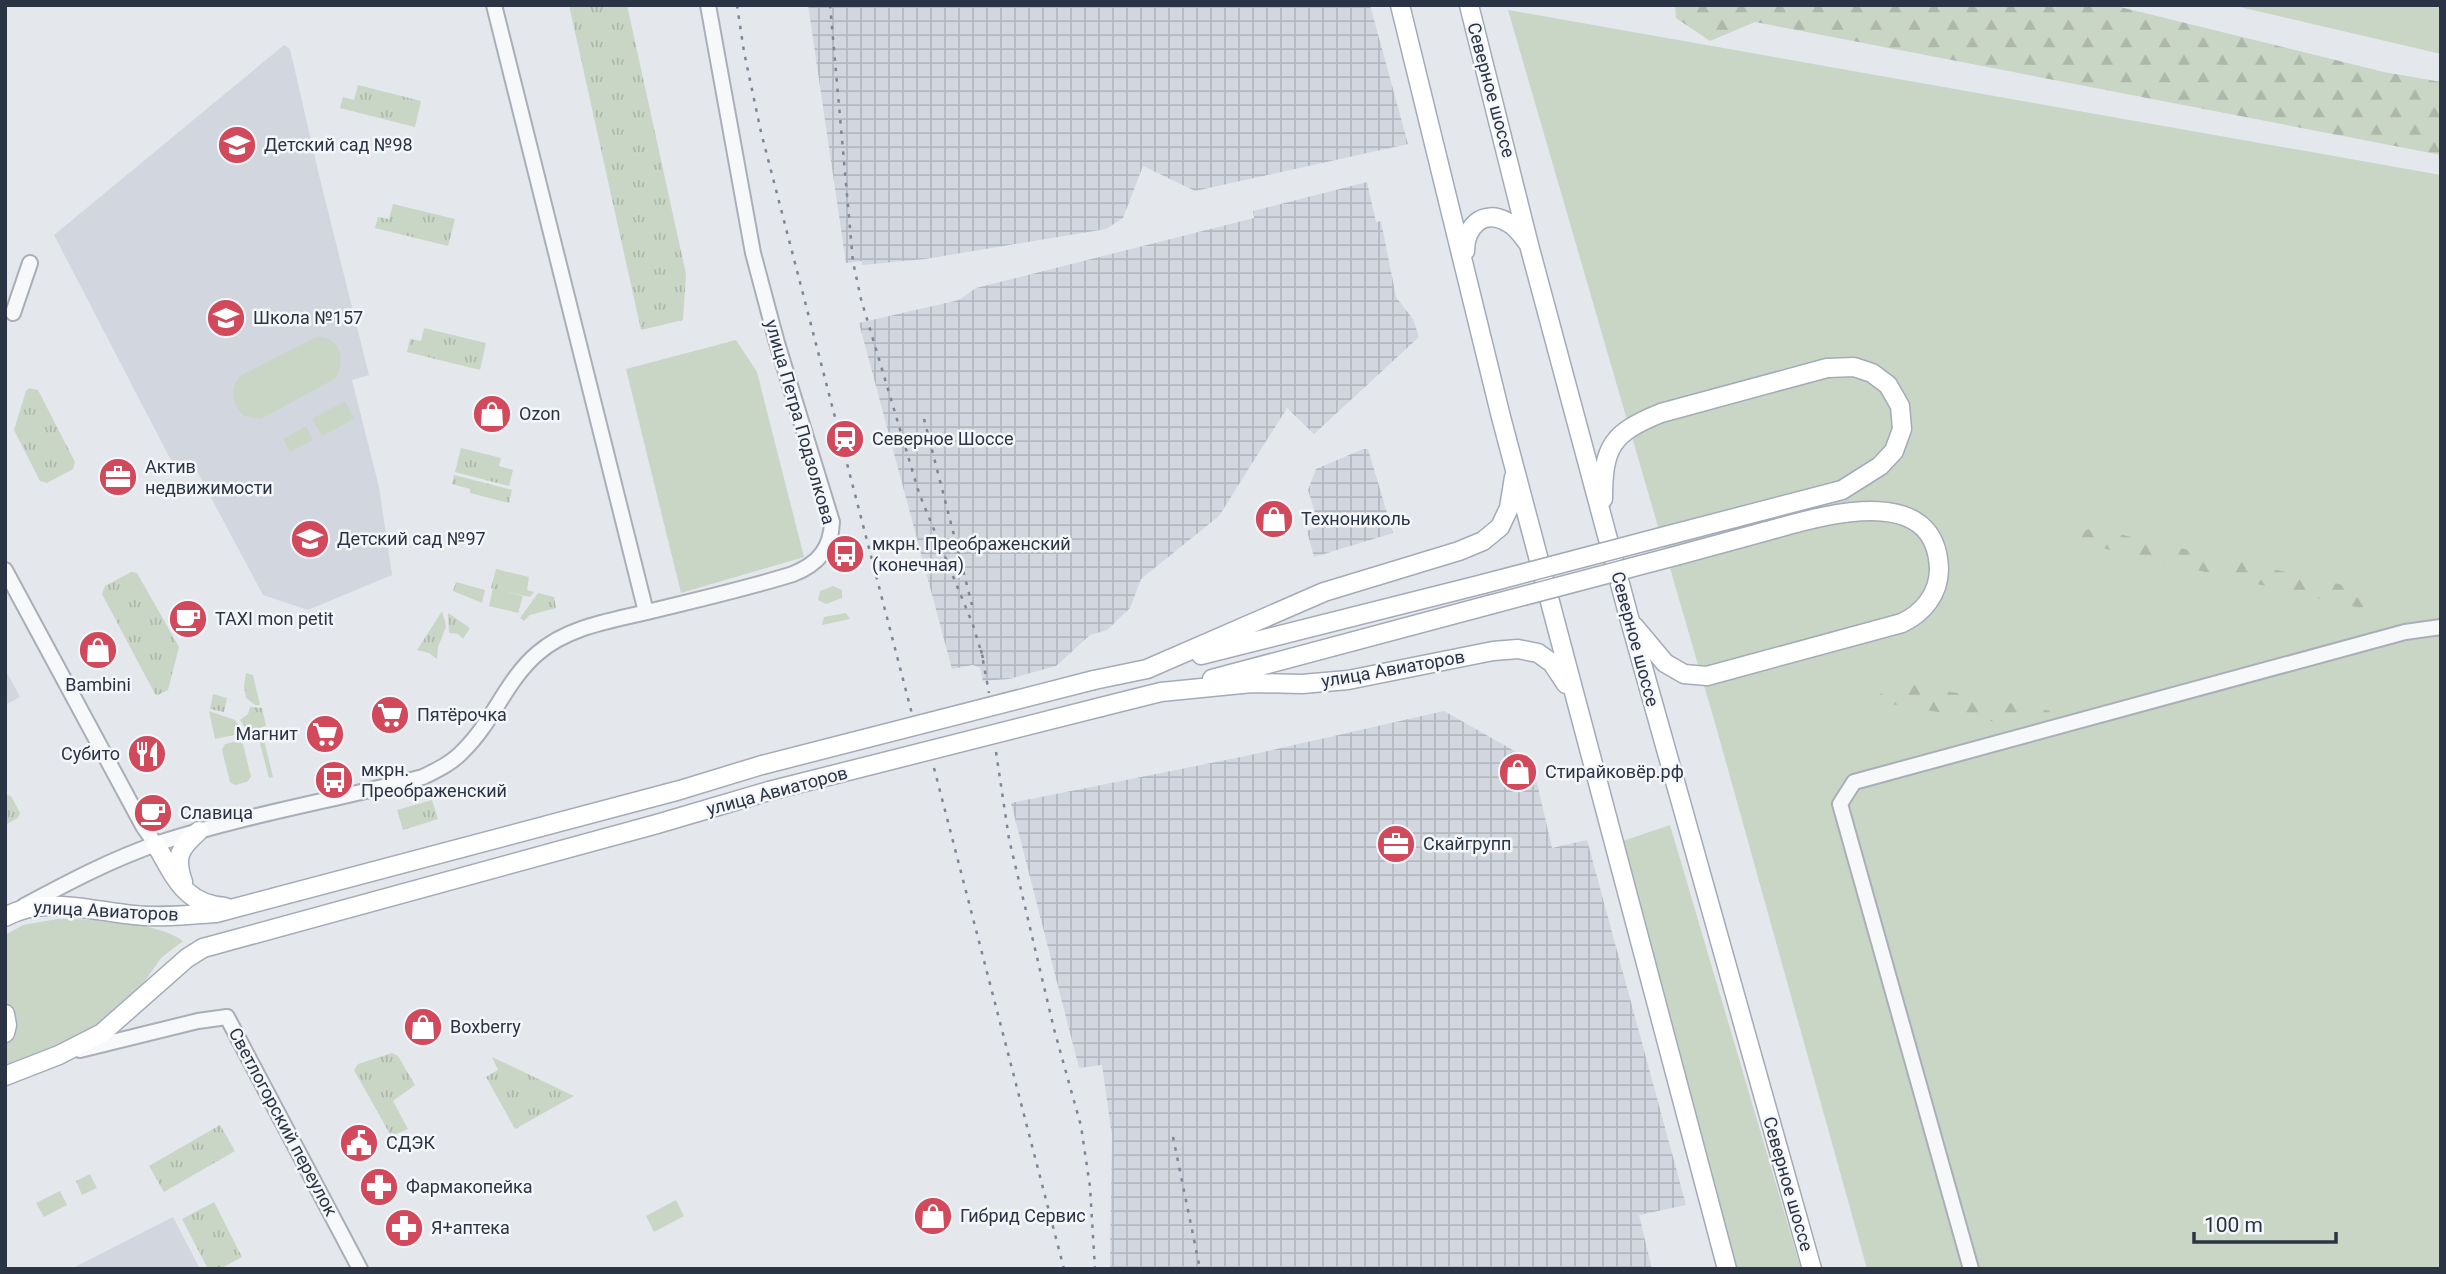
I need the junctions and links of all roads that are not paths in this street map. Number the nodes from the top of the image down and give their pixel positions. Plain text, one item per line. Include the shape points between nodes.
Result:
1 (494, 5) edge
2 (708, 5) edge
3 (1400, 5) edge
4 (1469, 5) edge
5 (1529, 245) junction
6 (30, 262) dead end
7 (1465, 264) junction
8 (13, 313) dead end
9 (1515, 470) junction
10 (1603, 523) junction
11 (5, 570) edge
12 (646, 612) junction
13 (1630, 621) junction
14 (2441, 626) edge
15 (1147, 669) junction
16 (1161, 692) junction
17 (1574, 696) junction
18 (441, 768) joint
19 (199, 831) junction
20 (156, 845) junction
21 (186, 892) junction
22 (235, 908) junction
23 (13, 912) edge
24 (5, 1014) edge
25 (5, 1032) edge
26 (59, 1055) junction
27 (5, 1076) edge
28 (360, 1269) edge
29 (1727, 1269) edge
30 (1812, 1269) edge
31 (1971, 1269) edge

1 - 12 street
2 - 12 street, улица Петра Подзолкова via 753,253 832,522 832,536 820,558 793,574
3 - 7 main road
4 - 5 main road, Северное шоссе
5 - 7 main road via 1504,220 1480,220 1465,238
5 - 10 main road, Северное шоссе
6 - 8 street
7 - 9 main road
9 - 15 main road, улица Авиаторов via 1509,508 1500,527 1483,541 1324,592
9 - 17 main road
10 - 13 main road, Северное шоссе
10 - 15 main road, bridge via 1604,467 1609,450 1620,435 1661,413 1827,369 1854,367 1888,385 1900,406 1902,429 1894,451 1880,466 1842,490
11 - 20 street
12 - 18 street, улица Петра Подзолкова via 575,631 537,653 466,749
13 - 16 main road, bridge via 1665,663 1684,674 1707,676 1917,616 1931,599 1939,578 1938,555 1928,532 1909,517 1882,511 1836,512
13 - 30 main road, Северное шоссе
14 - 31 street via 1854,782 1840,804
15 - 22 main road, улица Авиаторов, bridge via 762,765
16 - 17 main road, улица Авиаторов via 1348,680 1518,649 1538,653 1552,663
16 - 26 main road, улица Авиаторов, bridge via 769,791 203,948 102,1033
17 - 29 main road
18 - 19 street, улица Авиаторов via 397,784
19 - 20 street, улица Авиаторов
19 - 21 main road via 186,843 179,860
20 - 21 main road
20 - 23 street, улица Авиаторов via 70,881
21 - 22 main road via 207,905
22 - 23 main road, улица Авиаторов via 192,915 136,916 47,906
24 - 25 main road
26 - 27 main road, улица Авиаторов
26 - 28 street, Светлогорский переулок via 227,1017

